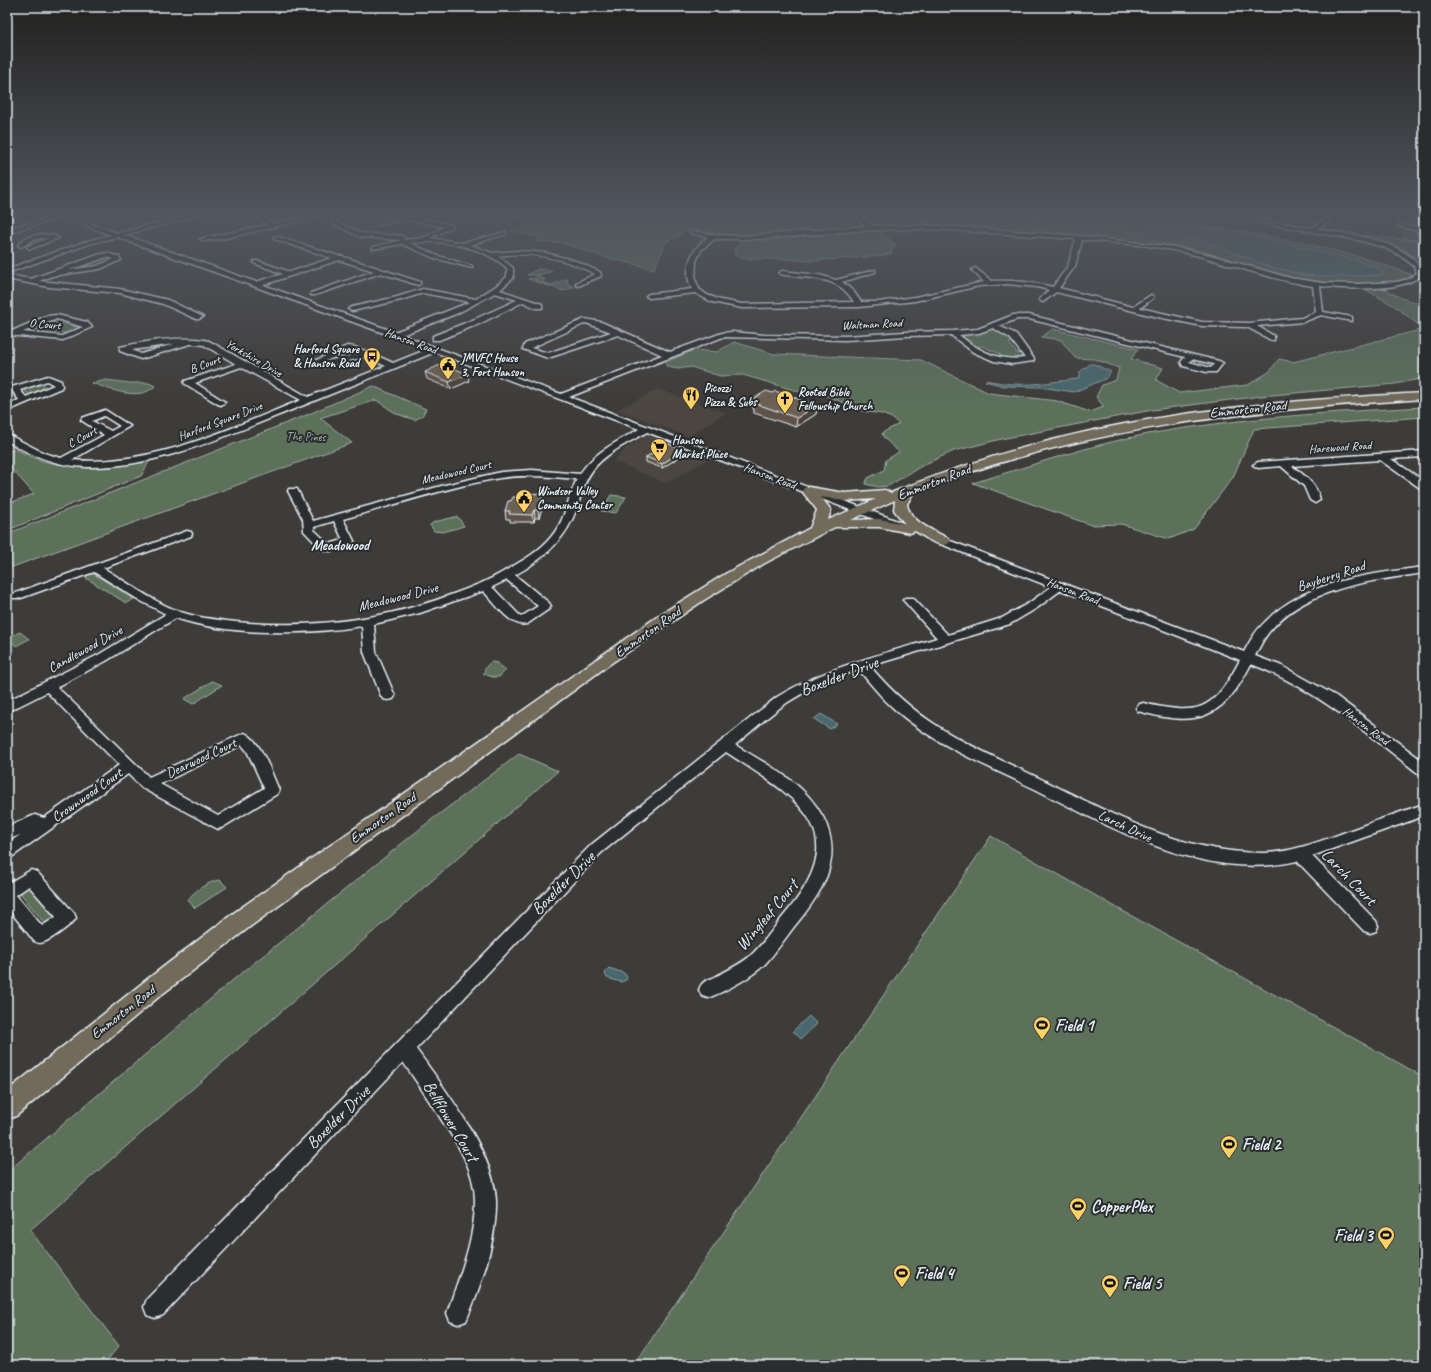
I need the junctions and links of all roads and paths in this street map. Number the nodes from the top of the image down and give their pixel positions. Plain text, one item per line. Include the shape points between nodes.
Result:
1 (16, 279) edge
2 (38, 279) edge
3 (239, 279) edge
4 (274, 279) edge
5 (358, 279) edge
6 (406, 279) edge
7 (508, 279) edge
8 (590, 279) edge
9 (693, 279) edge
10 (824, 279) edge
11 (846, 279) edge
12 (986, 279) edge
13 (1064, 279) edge
14 (1288, 279) edge
15 (1414, 279) edge
16 (1409, 281) junction
17 (30, 282) junction
18 (836, 282) junction
19 (989, 282) junction
20 (418, 283) dead end
21 (1417, 283) dead end
22 (578, 284) dead end
23 (1316, 284) junction
24 (255, 285) junction
25 (1055, 289) junction
26 (495, 291) junction
27 (697, 291) junction
28 (313, 294) dead end
29 (649, 296) dead end
30 (1151, 297) dead end
31 (522, 300) junction
32 (1043, 300) dead end
33 (476, 301) junction
34 (859, 305) junction
35 (539, 306) dead end
36 (1134, 309) junction
37 (352, 310) dead end
38 (1320, 313) junction
39 (199, 317) dead end
40 (1349, 319) dead end
41 (1248, 325) junction
42 (994, 326) junction
43 (617, 332) junction
44 (953, 333) junction
45 (10, 334) edge
46 (395, 335) junction
47 (436, 338) dead end
48 (1272, 338) dead end
49 (188, 342) junction
50 (435, 349) junction
51 (367, 354) junction
52 (669, 355) junction
53 (1190, 356) dead end
54 (242, 364) junction
55 (394, 366) junction
56 (560, 396) junction
57 (1424, 396) edge
58 (307, 400) junction
59 (25, 401) dead end
60 (221, 402) dead end
61 (7, 408) edge
62 (646, 429) junction
63 (112, 434) dead end
64 (7, 437) edge
65 (17, 443) junction
66 (7, 447) edge
67 (1424, 454) edge
68 (1382, 457) junction
69 (63, 461) junction
70 (1284, 464) junction
71 (1258, 465) dead end
72 (583, 477) junction
73 (1424, 486) edge
74 (913, 489) junction
75 (293, 491) dead end
76 (809, 491) junction
77 (1315, 500) dead end
78 (861, 510) junction
79 (338, 517) junction
80 (309, 525) junction
81 (823, 527) junction
82 (910, 529) junction
83 (187, 534) dead end
84 (943, 541) junction
85 (95, 568) junction
86 (1424, 570) edge
87 (507, 574) junction
88 (484, 586) junction
89 (1059, 586) junction
90 (17, 596) dead end
91 (909, 600) dead end
92 (174, 614) junction
93 (368, 621) junction
94 (946, 640) junction
95 (1247, 657) junction
96 (862, 664) junction
97 (49, 686) junction
98 (388, 696) dead end
99 (7, 707) edge
100 (1143, 708) dead end
101 (725, 745) junction
102 (128, 766) junction
103 (1424, 770) edge
104 (147, 784) junction
105 (1424, 810) edge
106 (45, 824) junction
107 (7, 834) edge
108 (7, 852) edge
109 (1300, 854) junction
110 (7, 892) edge
111 (7, 895) edge
112 (1370, 926) dead end
113 (708, 990) dead end
114 (405, 1049) junction
115 (7, 1107) edge
116 (155, 1307) dead end
117 (458, 1314) dead end

1 - 17 street
2 - 17 street
3 - 24 street, Hanson Road
4 - 24 street
5 - 28 street
6 - 20 street
7 - 26 street
8 - 22 street
9 - 27 street
10 - 18 street
11 - 18 street
12 - 19 street
13 - 25 street
14 - 23 street
15 - 16 street
16 - 21 street
16 - 23 street via 1366,286
17 - 39 street via 120,292 165,302
18 - 34 street via 850,291
19 - 25 street via 1021,283
19 - 34 street via 903,301
23 - 38 street
24 - 46 street, Hanson Road
25 - 32 street
25 - 36 street
26 - 31 street
26 - 33 street
27 - 29 street
27 - 34 street via 713,300 742,306
30 - 36 street
31 - 35 street
31 - 47 street
33 - 37 street via 423,291
33 - 46 street
36 - 41 street via 1202,324
38 - 40 street
38 - 41 street via 1302,320
41 - 48 street
42 - 44 street, Waltman Road via 979,331
42 - 44 street via 1013,336 1030,358 1011,362 1001,361 963,343
42 - 53 street, Waltman Road via 1016,317 1029,317
43 - 43 street via 584,321 528,346 527,349 548,356
43 - 52 street
44 - 52 street, Waltman Road via 846,338 727,334
45 - 45 street, O Court via 63,338 88,327 50,318
46 - 50 street, Hanson Road
49 - 49 street, Yorkshire Drive via 172,342 124,349 141,358
49 - 54 street, Yorkshire Drive via 206,344
50 - 55 street, Harford Square Drive
50 - 56 street, Hanson Road
51 - 51 street via 350,348 316,362 323,365
51 - 55 street
52 - 56 street, Waltman Road
54 - 58 street, Yorkshire Drive
54 - 60 street, B Court via 188,383
55 - 58 street, Harford Square Drive
56 - 62 street, Hanson Road
57 - 74 main road, Emmorton Road via 1251,408 1112,430 1002,457
58 - 69 street, Harford Square Drive via 175,451 104,463
59 - 61 street
62 - 72 street, Meadowood Drive via 602,455
62 - 76 street, Hanson Road
63 - 69 street, C Court
64 - 65 street, Harford Square Drive
65 - 66 street
65 - 69 street, Harford Square Drive via 36,453
67 - 68 street, Harewood Road
68 - 70 street, Harewood Road
68 - 73 street
70 - 71 street, Harewood Road
70 - 77 street via 1310,487 1315,494
72 - 79 street, Meadowood Court via 532,473 501,475 449,486
72 - 87 street, Meadowood Drive via 563,531 534,558
74 - 76 main road via 856,498
74 - 78 main road, Emmorton Road
74 - 84 main road via 900,504 900,509 914,524
75 - 80 street
76 - 78 street, Hanson Road
76 - 81 main road via 824,510 818,523
78 - 81 main road, Emmorton Road
78 - 82 street, Hanson Road
79 - 80 street, Meadowood Court
79 - 80 street via 349,541 330,548 309,531
81 - 82 main road via 879,523
81 - 115 main road, Emmorton Road via 730,578 664,620 327,858 163,981
82 - 84 street, Hanson Road
83 - 85 street
84 - 89 street, Hanson Road
85 - 90 street
85 - 92 street, Meadowood Drive
86 - 95 street, Bayberry Road via 1340,586 1297,602 1261,633
87 - 88 street, Meadowood Drive
87 - 88 street via 545,606 522,621 517,620
88 - 93 street, Meadowood Drive via 425,609
89 - 94 street, Boxelder Drive via 1033,607 1006,622
89 - 95 street, Hanson Road
91 - 94 street
92 - 93 street, Meadowood Drive via 209,622 270,629 325,627
92 - 97 street, Candlewood Drive via 129,643
93 - 98 street via 370,652
94 - 96 street, Boxelder Drive
95 - 100 street, Bayberry Road via 1227,693 1209,708 1190,714 1178,714
95 - 103 street, Hanson Road via 1296,679 1331,699
96 - 101 street, Boxelder Drive via 798,690
96 - 109 street, Larch Drive via 900,706 944,738 1148,837 1175,847 1235,858 1267,859
97 - 99 street, Candlewood Drive
97 - 102 street, Dearwood Court
101 - 113 street, Wingleaf Court via 779,780 797,794 811,810 820,826 824,843 824,865 808,899 754,962
101 - 114 street, Boxelder Drive via 596,849
102 - 104 street, Dearwood Court
102 - 106 street, Crownwood Court
104 - 104 street, Dearwood Court via 218,823 272,790 253,749 244,738
105 - 109 street, Larch Drive
106 - 107 street, Crownwood Court via 35,821
106 - 108 street, Crownwood Court
109 - 112 street, Larch Court
110 - 111 street via 31,877 68,918 40,936
114 - 116 street, Boxelder Drive
114 - 117 street, Bellflower Court via 465,1137 477,1159 484,1184 484,1223

